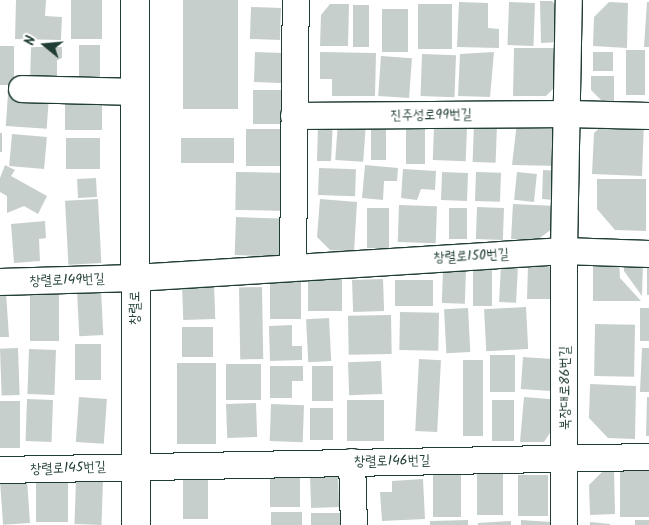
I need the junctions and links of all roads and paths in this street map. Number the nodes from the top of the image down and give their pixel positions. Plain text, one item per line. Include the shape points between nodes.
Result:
1 (135, 0) edge
2 (296, 0) edge
3 (569, 0) edge
4 (22, 89) dead end
5 (135, 92) junction
6 (568, 114) junction
7 (294, 116) junction
8 (649, 116) edge
9 (564, 251) junction
10 (649, 254) edge
11 (293, 267) junction
12 (135, 278) junction
13 (0, 282) edge
14 (649, 457) edge
15 (566, 458) junction
16 (352, 462) junction
17 (136, 466) junction
18 (0, 470) edge
19 (136, 525) edge
20 (354, 525) edge
21 (564, 525) edge

1 - 5 street, 창렬로
2 - 7 street
3 - 6 street
4 - 5 street
5 - 12 street, 창렬로
6 - 7 street, 진주성로99번길
6 - 8 street, 진주성로99번길
6 - 9 street
7 - 11 street
9 - 10 street, 창렬로150번길
9 - 11 street, 창렬로150번길
9 - 15 street, 북장대로86번길
11 - 12 street, 창렬로150번길
12 - 13 street, 창렬로149번길
12 - 17 street, 창렬로
14 - 15 street, 창렬로146번길
15 - 16 street, 창렬로146번길
15 - 21 street, 북장대로86번길
16 - 17 street, 창렬로146번길
16 - 20 street
17 - 18 street, 창렬로145번길
17 - 19 street, 창렬로

